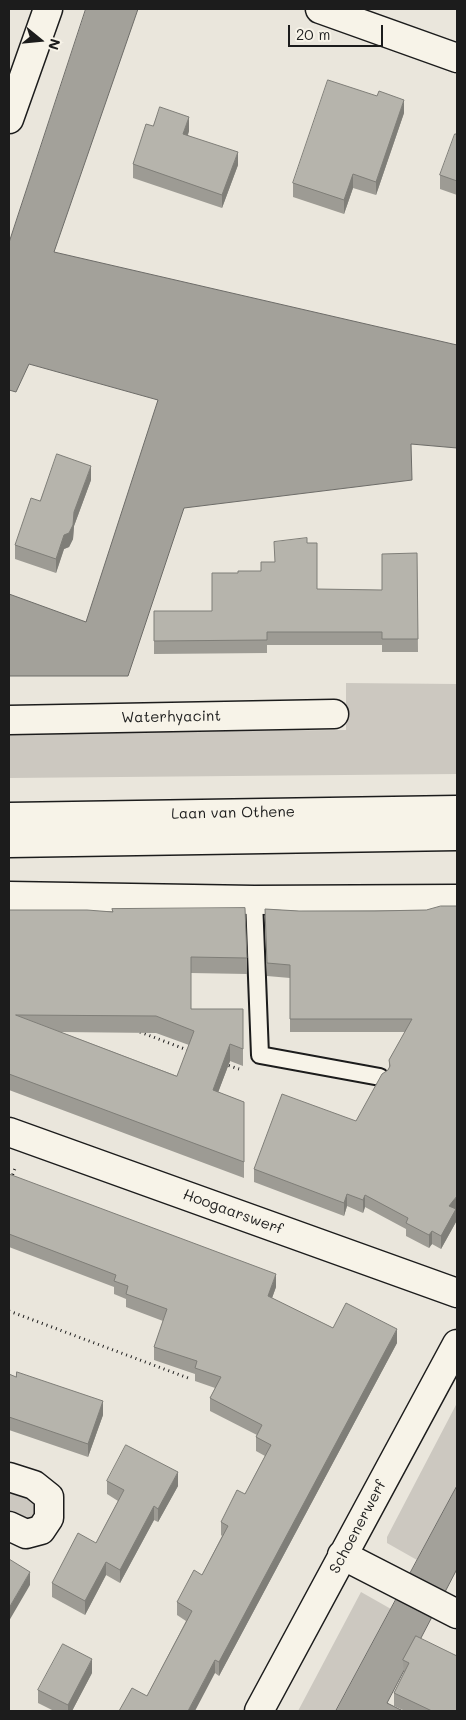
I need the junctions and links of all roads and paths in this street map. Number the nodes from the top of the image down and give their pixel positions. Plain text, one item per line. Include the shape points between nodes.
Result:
1 (48, 9) edge
2 (320, 9) edge
3 (457, 58) edge
4 (9, 119) edge
5 (334, 714) dead end
6 (9, 720) edge
7 (457, 810) edge
8 (9, 817) edge
9 (457, 836) edge
10 (9, 843) edge
11 (9, 896) edge
12 (457, 899) edge
13 (254, 900) junction
14 (137, 1030) edge
15 (191, 1051) edge
16 (260, 1055) junction
17 (218, 1061) edge
18 (380, 1077) edge
19 (9, 1132) edge
20 (457, 1293) edge
21 (9, 1311) edge
22 (457, 1344) edge
23 (188, 1378) dead end
24 (9, 1476) edge
25 (9, 1526) edge
26 (342, 1555) junction
27 (449, 1610) edge
28 (259, 1711) edge

1 - 4 street
2 - 3 street
5 - 6 street, Waterhyacint
7 - 8 street, Laan van Othene
9 - 10 street, Laan van Othene
11 - 13 street
12 - 13 street
13 - 16 lane
14 - 15 path
16 - 17 path via 245,1072
16 - 18 lane
19 - 20 street, Hoogaarswerf
21 - 23 path
22 - 26 street, Schoenerwerf
24 - 25 street via 34,1485 50,1497 48,1518 40,1530 26,1534
26 - 27 street
26 - 28 street, Schoenerwerf

